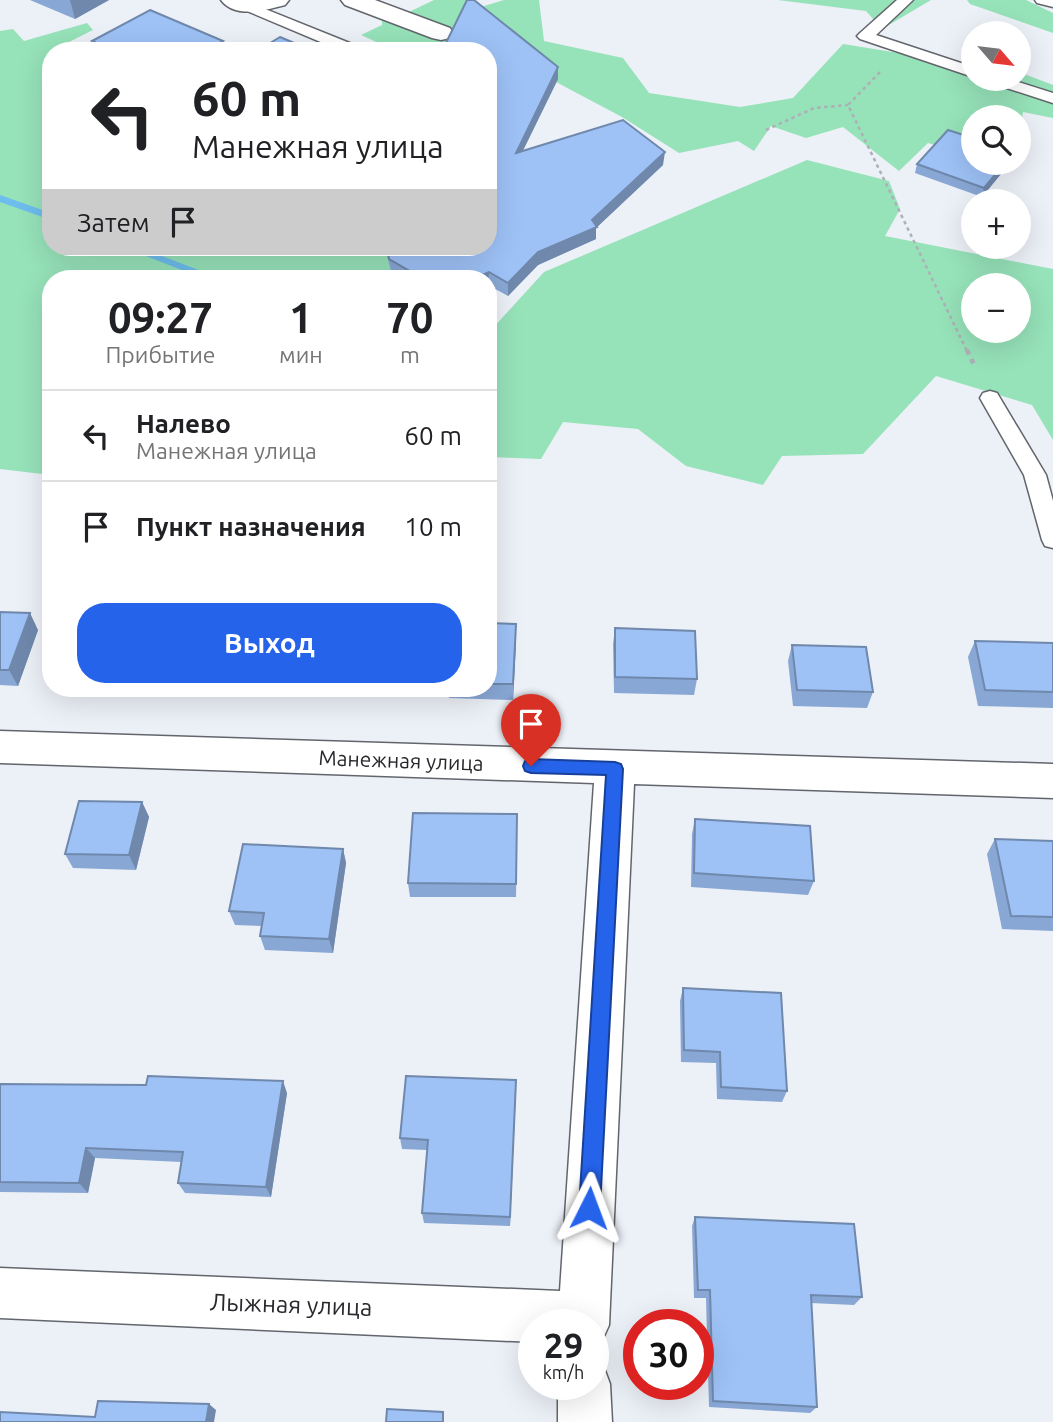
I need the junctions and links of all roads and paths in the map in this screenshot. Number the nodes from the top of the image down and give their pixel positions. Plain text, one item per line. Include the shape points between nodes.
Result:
1 (277, 0) edge
2 (353, 0) edge
3 (906, 0) edge
4 (1042, 0) edge
5 (239, 2) edge
6 (1053, 4) edge
7 (441, 33) dead end
8 (334, 42) edge
9 (903, 49) junction
10 (961, 68) edge
11 (1029, 91) edge
12 (1053, 99) edge
13 (848, 105) junction
14 (766, 130) dead end
15 (990, 398) joint
16 (1053, 540) edge
17 (0, 747) edge
18 (615, 769) junction
19 (1053, 781) edge
20 (0, 1293) edge
21 (584, 1309) edge
22 (518, 1318) edge
23 (584, 1400) edge
24 (584, 1422) edge

1 - 5 street
2 - 7 street
3 - 9 lane via 865,36
4 - 6 lane
5 - 8 lane
9 - 10 lane
9 - 13 path
11 - 12 lane
13 - 14 path via 814,108
13 - 15 path
15 - 16 lane via 1035,475
17 - 18 street, Манежная улица
18 - 19 street, Манежная улица
18 - 21 street
20 - 22 street, Лыжная улица
23 - 24 street

